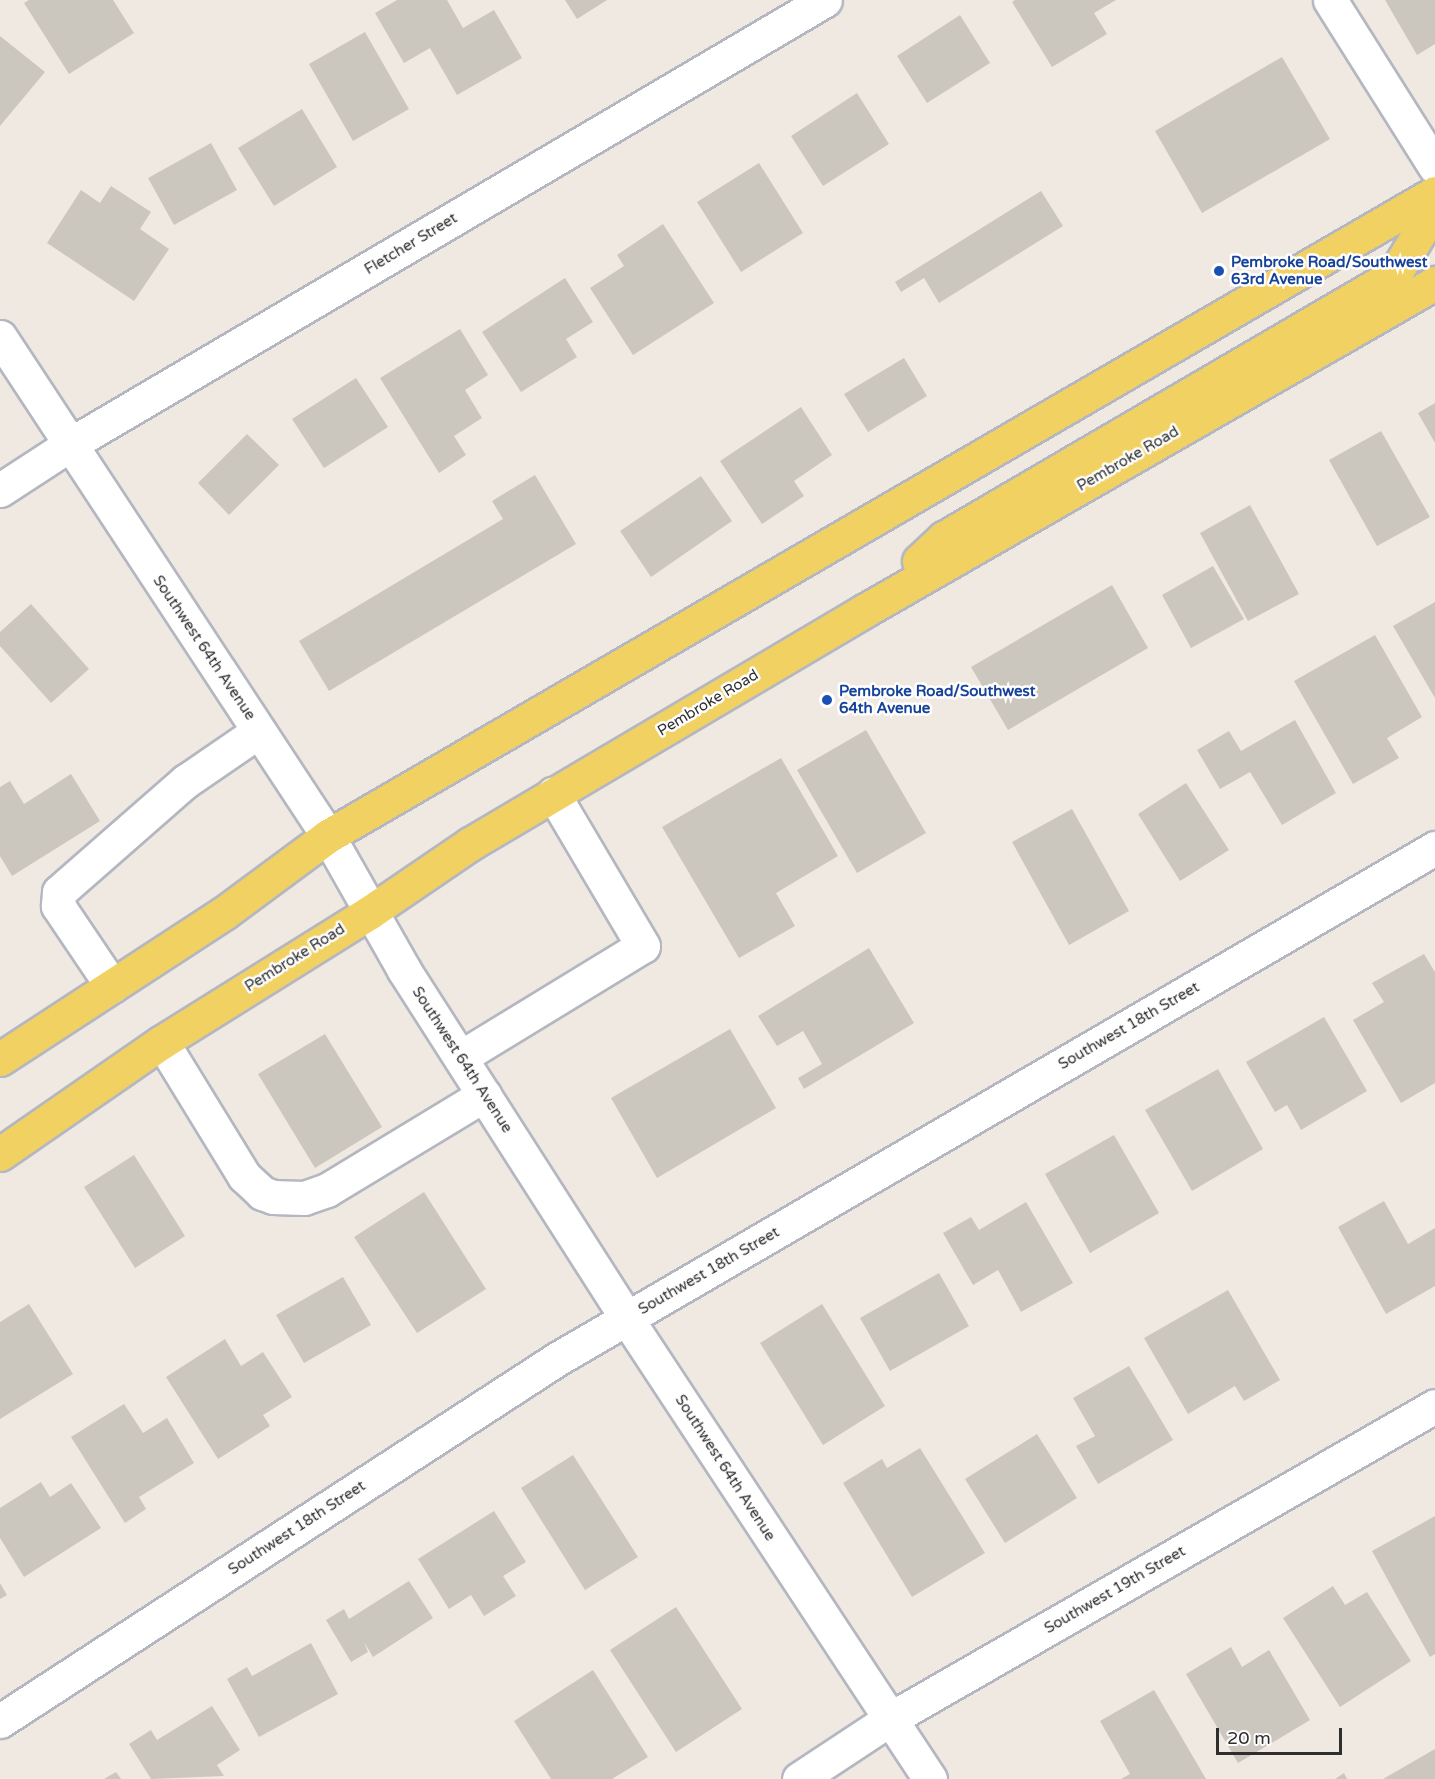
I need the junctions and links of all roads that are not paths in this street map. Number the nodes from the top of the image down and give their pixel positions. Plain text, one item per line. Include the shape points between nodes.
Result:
1 (825, 0) edge
2 (1330, 0) edge
3 (1435, 167) edge
4 (1435, 193) edge
5 (1435, 207) edge
6 (1435, 283) edge
7 (0, 337) edge
8 (69, 446) junction
9 (0, 490) edge
10 (864, 611) junction
11 (259, 731) junction
12 (554, 794) junction
13 (328, 836) junction
14 (1435, 848) edge
15 (370, 912) junction
16 (112, 986) junction
17 (162, 1042) junction
18 (461, 1058) junction
19 (0, 1059) edge
20 (484, 1095) junction
21 (0, 1154) edge
22 (627, 1319) junction
23 (1435, 1406) edge
24 (890, 1719) junction
25 (0, 1721) edge
26 (799, 1779) edge
27 (930, 1779) edge

1 - 8 street, Fletcher Street
2 - 3 street
4 - 13 main road
5 - 10 main road via 1394,275 944,538
6 - 10 main road, Pembroke Road
7 - 8 street, Southwest 64th Avenue
8 - 9 street, Fletcher Street
8 - 11 street, Southwest 64th Avenue
10 - 12 main road, Pembroke Road
11 - 13 street, Southwest 64th Avenue
11 - 16 street via 186,781 59,892 58,906
12 - 15 main road, Pembroke Road via 470,844
12 - 18 street via 643,946
13 - 15 street, Southwest 64th Avenue
13 - 16 main road via 224,913
14 - 22 street, Southwest 18th Street
15 - 17 main road, Pembroke Road
15 - 18 street, Southwest 64th Avenue
16 - 19 main road
17 - 20 street via 244,1176 261,1193 273,1197 304,1198 327,1190
17 - 21 main road, Pembroke Road
18 - 20 street, Southwest 64th Avenue
20 - 22 street, Southwest 64th Avenue
22 - 24 street, Southwest 64th Avenue
22 - 25 street, Southwest 18th Street via 557,1359
23 - 24 street, Southwest 19th Street
24 - 26 street, Southwest 19th Street
24 - 27 street, Southwest 64th Avenue

